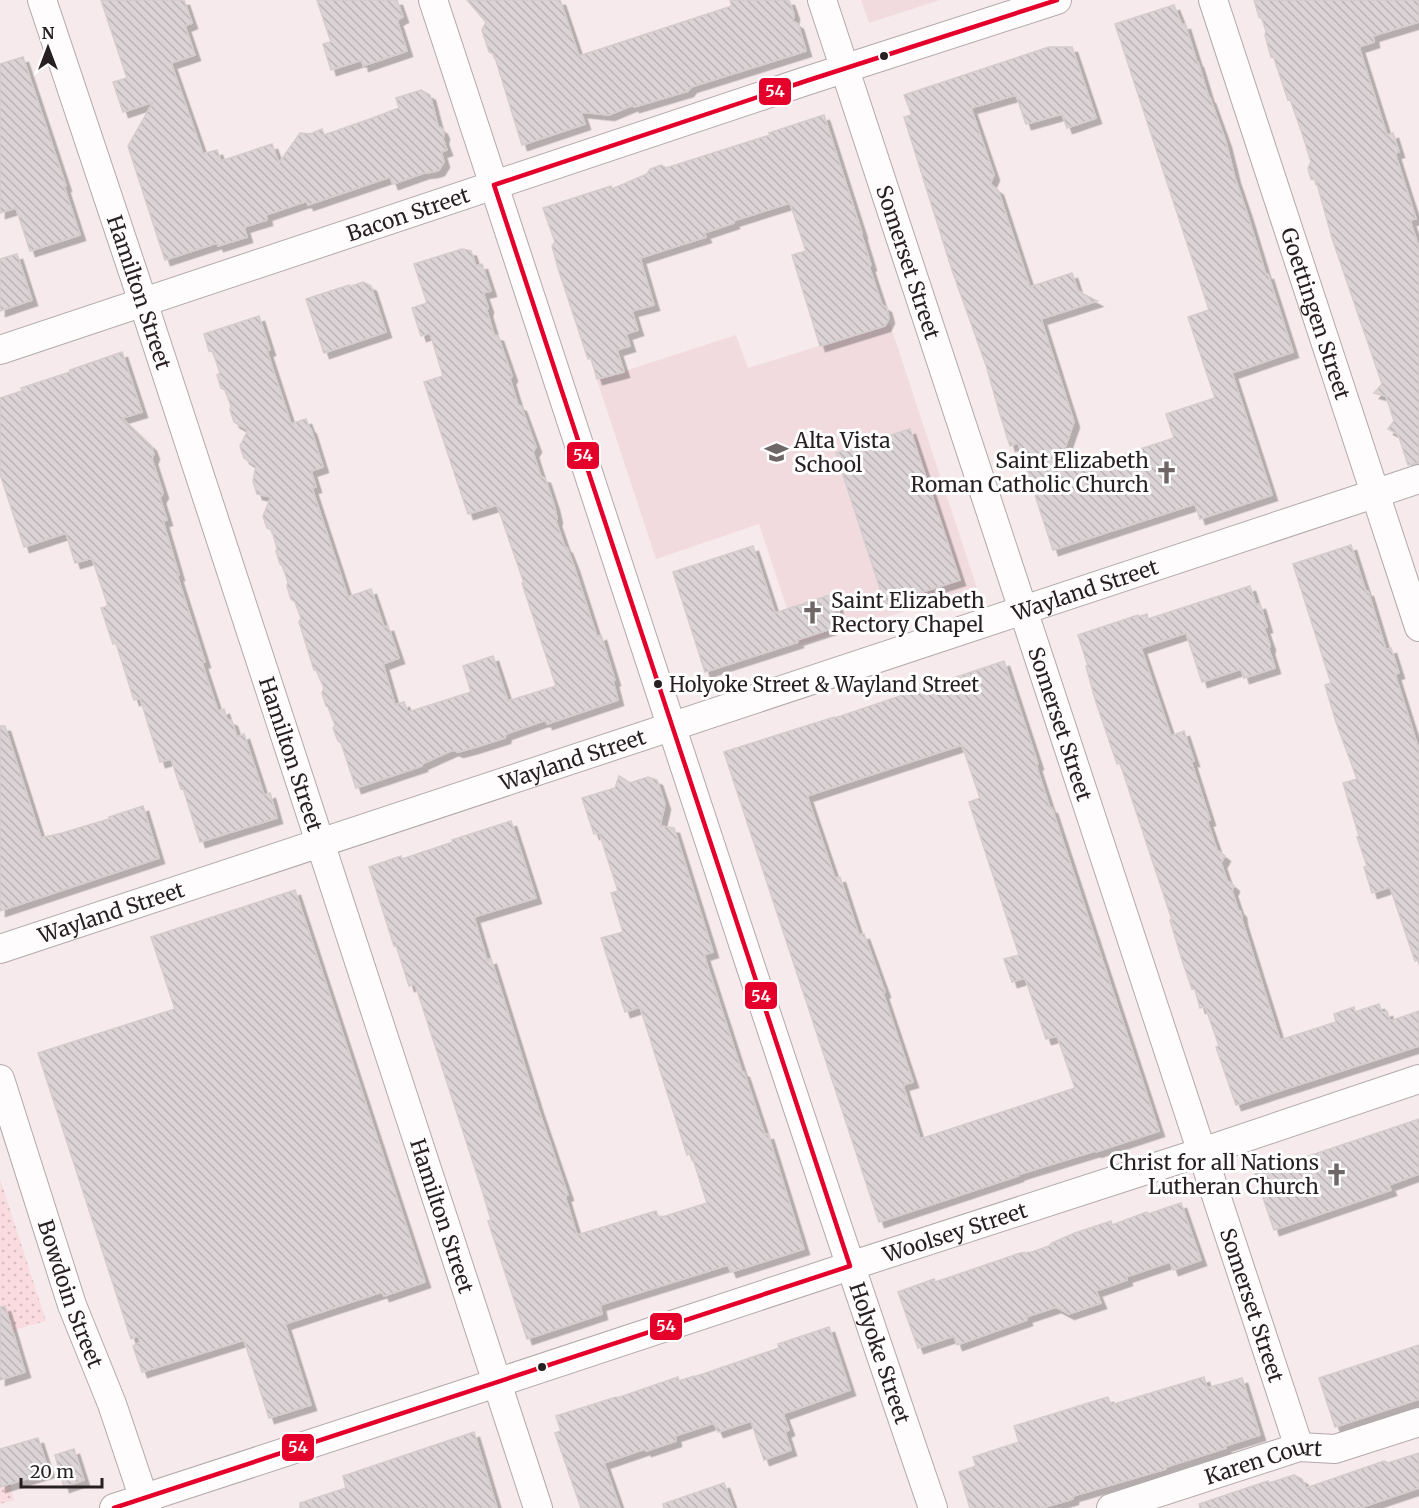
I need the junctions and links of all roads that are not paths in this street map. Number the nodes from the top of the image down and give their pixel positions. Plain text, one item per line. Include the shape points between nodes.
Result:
1 (42, 0) edge
2 (433, 0) edge
3 (822, 0) edge
4 (1057, 0) edge
5 (1213, 0) edge
6 (844, 68) junction
7 (494, 185) junction
8 (143, 302) junction
9 (0, 350) edge
10 (1419, 479) edge
11 (1375, 494) junction
12 (1024, 611) junction
13 (1419, 627) edge
14 (671, 727) junction
15 (319, 843) junction
16 (0, 949) edge
17 (0, 1079) edge
18 (1419, 1079) edge
19 (1202, 1152) junction
20 (849, 1266) junction
21 (497, 1383) junction
22 (1419, 1422) edge
23 (1299, 1446) junction
24 (145, 1503) edge
25 (114, 1508) edge
26 (538, 1508) edge
27 (933, 1508) edge
28 (1111, 1508) edge

1 - 8 street, Hamilton Street
2 - 7 street, Holyoke Street
3 - 6 street, Somerset Street
4 - 6 street, Bacon Street
5 - 11 street, Goettingen Street
6 - 7 street, Bacon Street
6 - 12 street, Somerset Street
7 - 8 street, Bacon Street
7 - 14 street, Holyoke Street
8 - 9 street, Bacon Street
8 - 15 street, Hamilton Street
10 - 11 street, Wayland Street
11 - 12 street, Wayland Street
11 - 13 street, Goettingen Street
12 - 14 street, Wayland Street
12 - 19 street, Somerset Street
14 - 15 street, Wayland Street
14 - 20 street, Holyoke Street
15 - 16 street, Wayland Street
15 - 21 street, Hamilton Street
17 - 24 street, Bowdoin Street via 72,1305 112,1404
18 - 19 street, Woolsey Street
19 - 20 street, Woolsey Street
19 - 23 street, Somerset Street
20 - 21 street, Woolsey Street
20 - 27 street, Holyoke Street
21 - 24 street, Woolsey Street
21 - 26 street, Hamilton Street
22 - 23 street, Karen Court via 1335,1449
23 - 28 street, Karen Court
24 - 25 street, Woolsey Street

